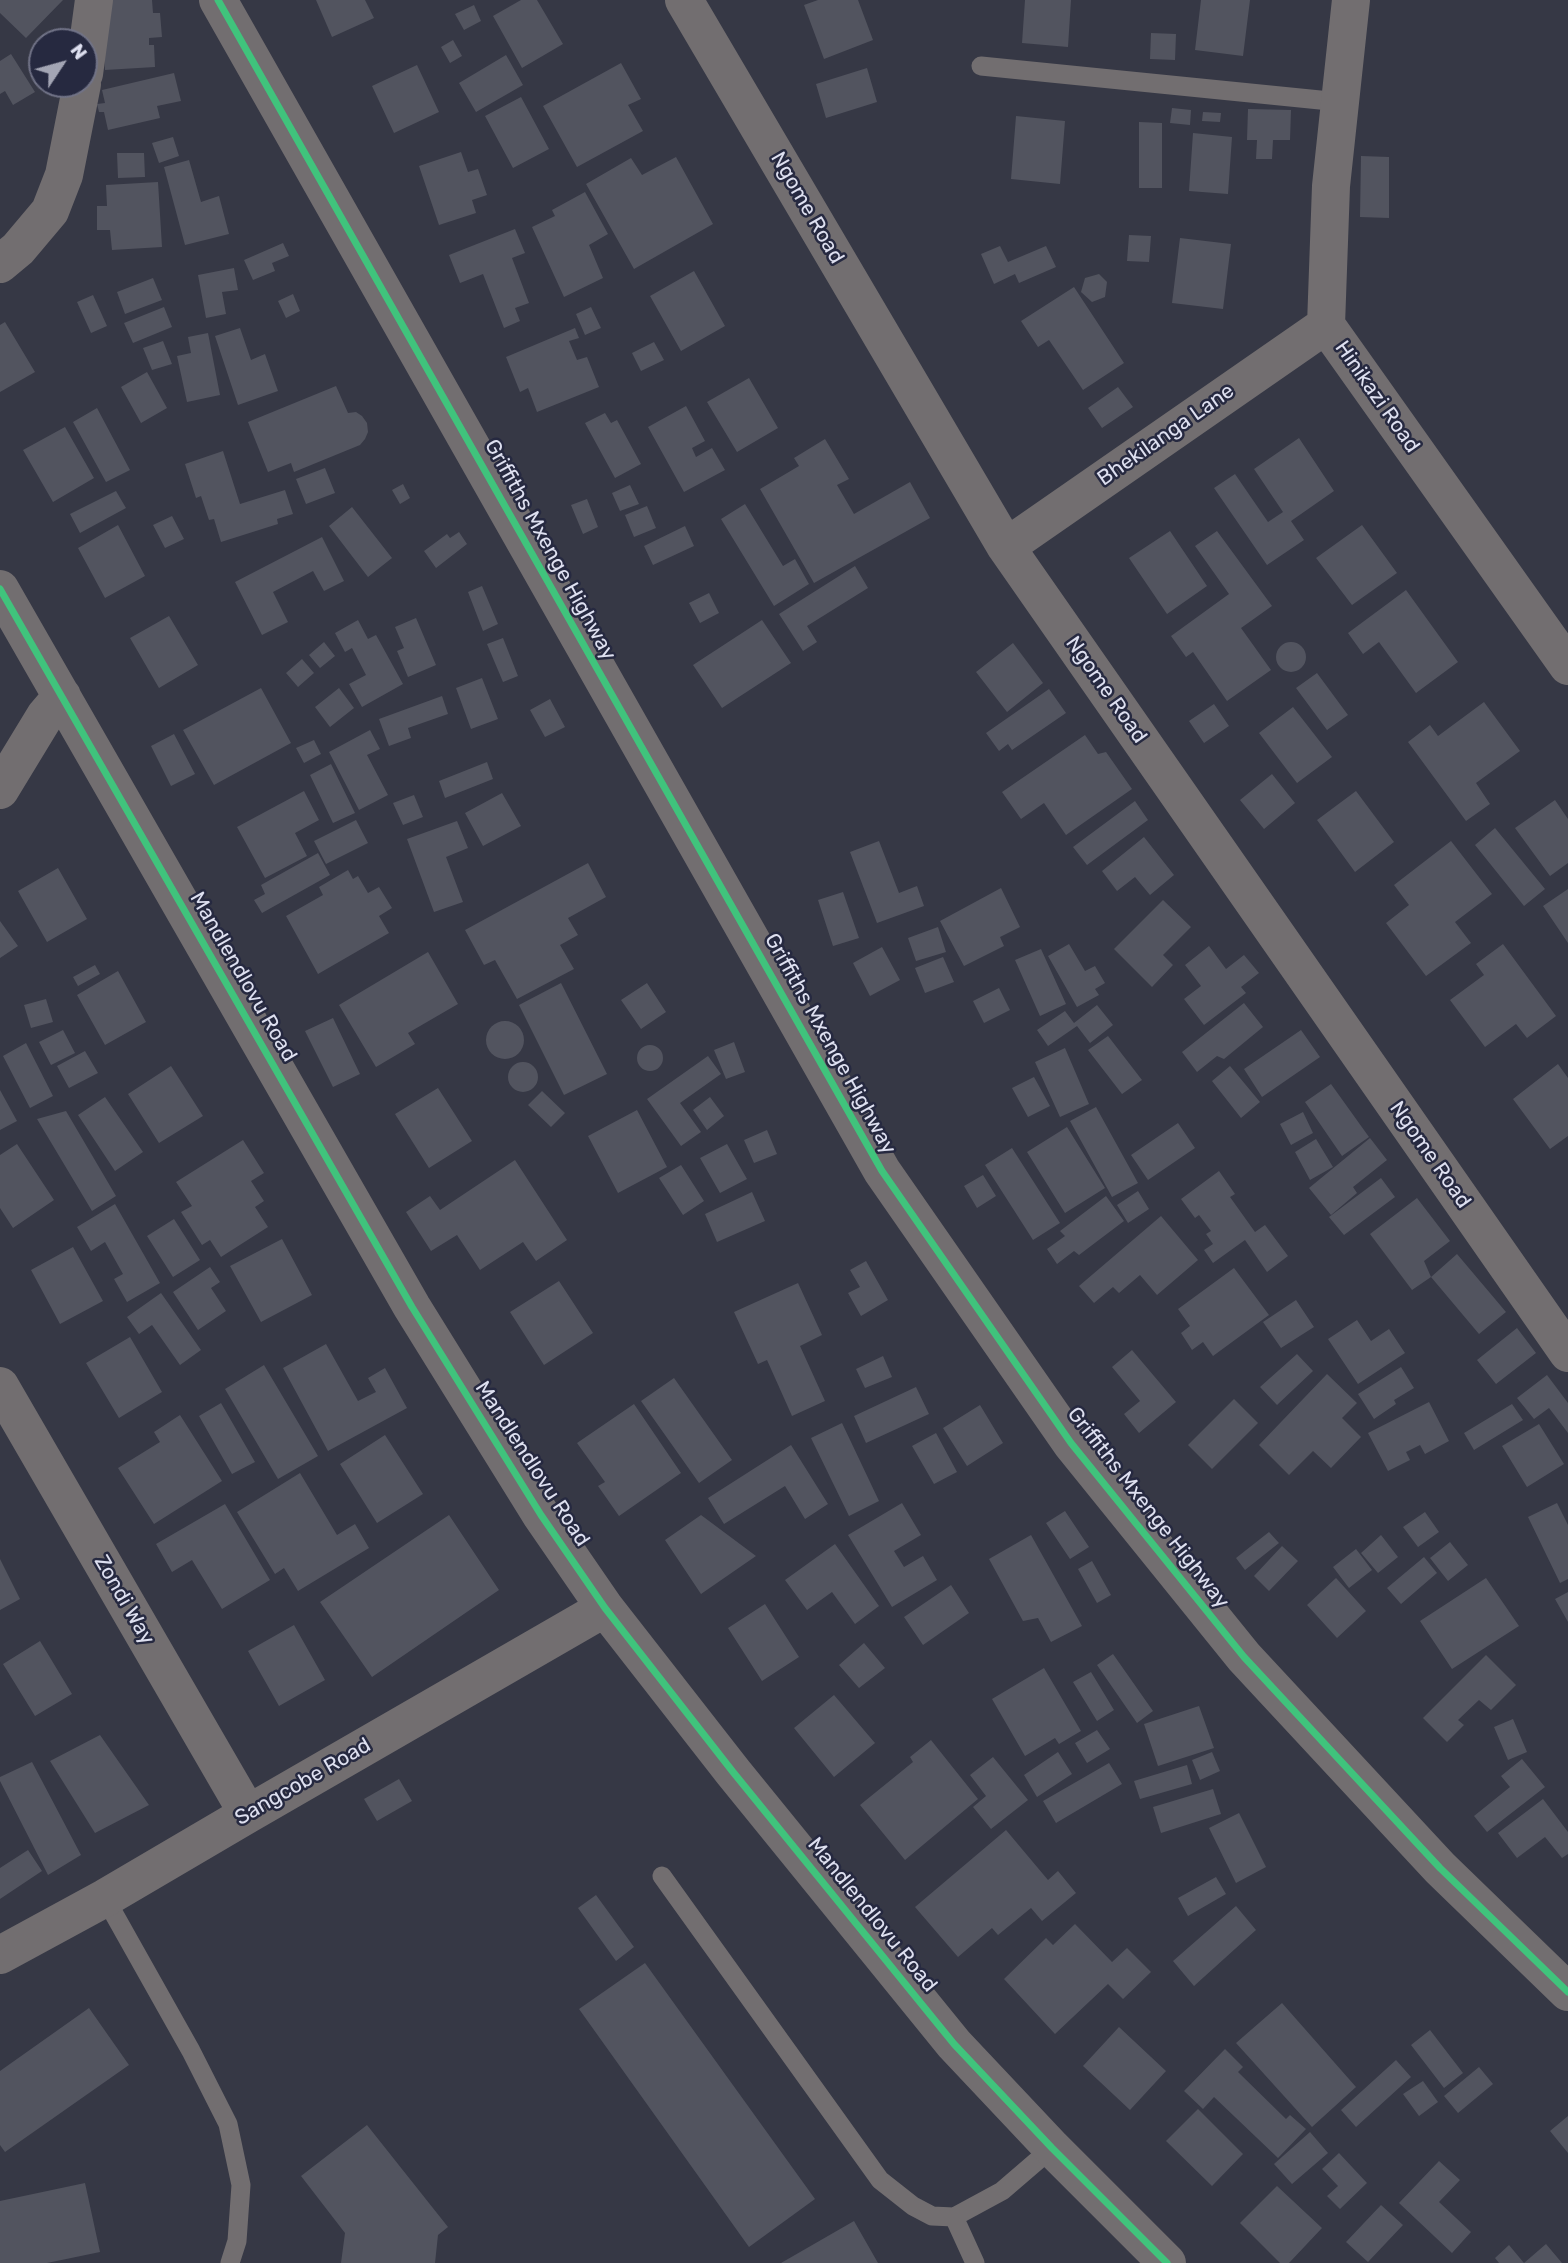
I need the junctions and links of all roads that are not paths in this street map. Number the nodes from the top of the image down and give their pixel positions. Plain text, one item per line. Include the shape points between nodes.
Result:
1 (93, 0) edge
2 (218, 0) edge
3 (684, 0) edge
4 (1351, 0) edge
5 (90, 28) edge
6 (981, 66) dead end
7 (79, 98) edge
8 (1340, 102) junction
9 (0, 264) edge
10 (1325, 325) junction
11 (1006, 547) junction
12 (0, 589) edge
13 (1568, 666) edge
14 (62, 696) junction
15 (1, 786) edge
16 (1568, 1353) edge
17 (0, 1386) edge
18 (605, 1608) junction
19 (248, 1814) junction
20 (662, 1876) dead end
21 (105, 1898) junction
22 (0, 1955) edge
23 (1568, 1992) edge
24 (1052, 2148) junction
25 (954, 2217) junction
26 (230, 2263) edge
27 (975, 2263) edge
28 (1167, 2263) edge

1 - 5 street
2 - 23 street, Griffiths Mxenge Highway via 882,1171 1071,1443 1244,1657 1440,1868
3 - 11 street, Ngome Road
4 - 8 street, Hinikazi Road
6 - 8 lane
7 - 9 street via 64,175 50,211 19,249
8 - 10 street, Hinikazi Road
10 - 11 street, Bhekilanga Lane
10 - 13 street, Hinikazi Road
11 - 16 street, Ngome Road
12 - 14 street, Mandlendlovu Road
14 - 15 street
14 - 18 street, Mandlendlovu Road via 412,1307 541,1515
17 - 19 street, Zondi Way
18 - 19 street, Sangcobe Road
18 - 24 street, Mandlendlovu Road via 954,2044
19 - 21 street, Sangcobe Road
20 - 25 lane via 880,2179 932,2216
21 - 22 street, Sangcobe Road
21 - 26 lane via 228,2124 242,2185 237,2241
24 - 25 lane via 1002,2191
24 - 28 street, Mandlendlovu Road
25 - 27 lane

